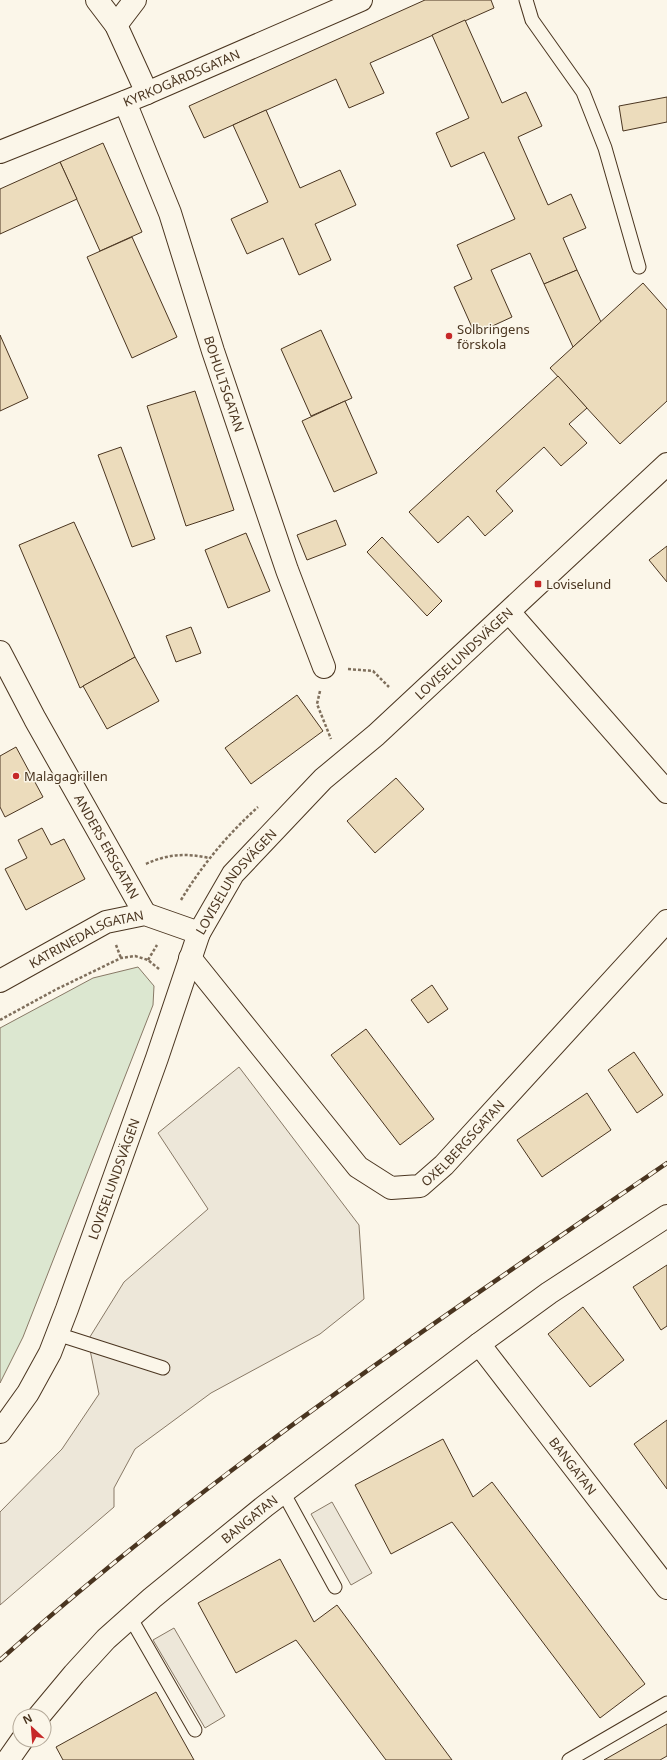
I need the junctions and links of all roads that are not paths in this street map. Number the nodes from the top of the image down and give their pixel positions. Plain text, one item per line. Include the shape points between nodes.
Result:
1 (97, 0) edge
2 (135, 0) edge
3 (361, 0) edge
4 (526, 0) edge
5 (116, 25) junction
6 (147, 93) junction
7 (125, 102) junction
8 (0, 152) edge
9 (639, 267) dead end
10 (667, 464) edge
11 (509, 612) junction
12 (0, 652) edge
13 (324, 667) road end
14 (667, 792) edge
15 (145, 914) junction
16 (667, 921) edge
17 (199, 933) junction
18 (190, 958) junction
19 (0, 980) edge
20 (667, 1216) edge
21 (57, 1334) junction
22 (478, 1344) junction
23 (163, 1368) dead end
24 (0, 1432) edge
25 (283, 1492) junction
26 (335, 1588) dead end
27 (667, 1588) edge
28 (130, 1617) junction
29 (667, 1703) edge
30 (46, 1708) edge
31 (195, 1730) dead end
32 (16, 1748) edge
33 (8, 1760) edge
34 (569, 1760) edge

1 - 5 street
2 - 5 street
3 - 6 street, KYRKOGÅRDSGATAN
4 - 9 lane via 532,20 583,92 605,148
5 - 6 street
6 - 7 street, KYRKOGÅRDSGATAN
7 - 8 street, KYRKOGÅRDSGATAN
7 - 13 street, BOHULTSGATAN via 170,213 213,351 287,570
10 - 11 street, LOVISELUNDSVÄGEN
11 - 14 street
11 - 17 street, LOVISELUNDSVÄGEN via 376,735 324,779 269,834 233,874
12 - 15 street, ANDERS ERSGATAN
15 - 17 street, KATRINEDALSGATAN
15 - 19 street, KATRINEDALSGATAN via 106,922
16 - 18 street, OXELBERGSGATAN via 444,1165 420,1186 391,1188 358,1168
17 - 18 street, LOVISELUNDSVÄGEN
18 - 21 street, LOVISELUNDSVÄGEN via 157,1058
20 - 22 street, BANGATAN via 549,1293
21 - 23 lane
21 - 24 street, LOVISELUNDSVÄGEN via 50,1353 28,1393
22 - 25 street, BANGATAN
22 - 27 street, BANGATAN
25 - 26 lane
25 - 28 street, BANGATAN
28 - 30 street, BANGATAN via 100,1644
28 - 31 lane
29 - 34 lane
32 - 33 street

